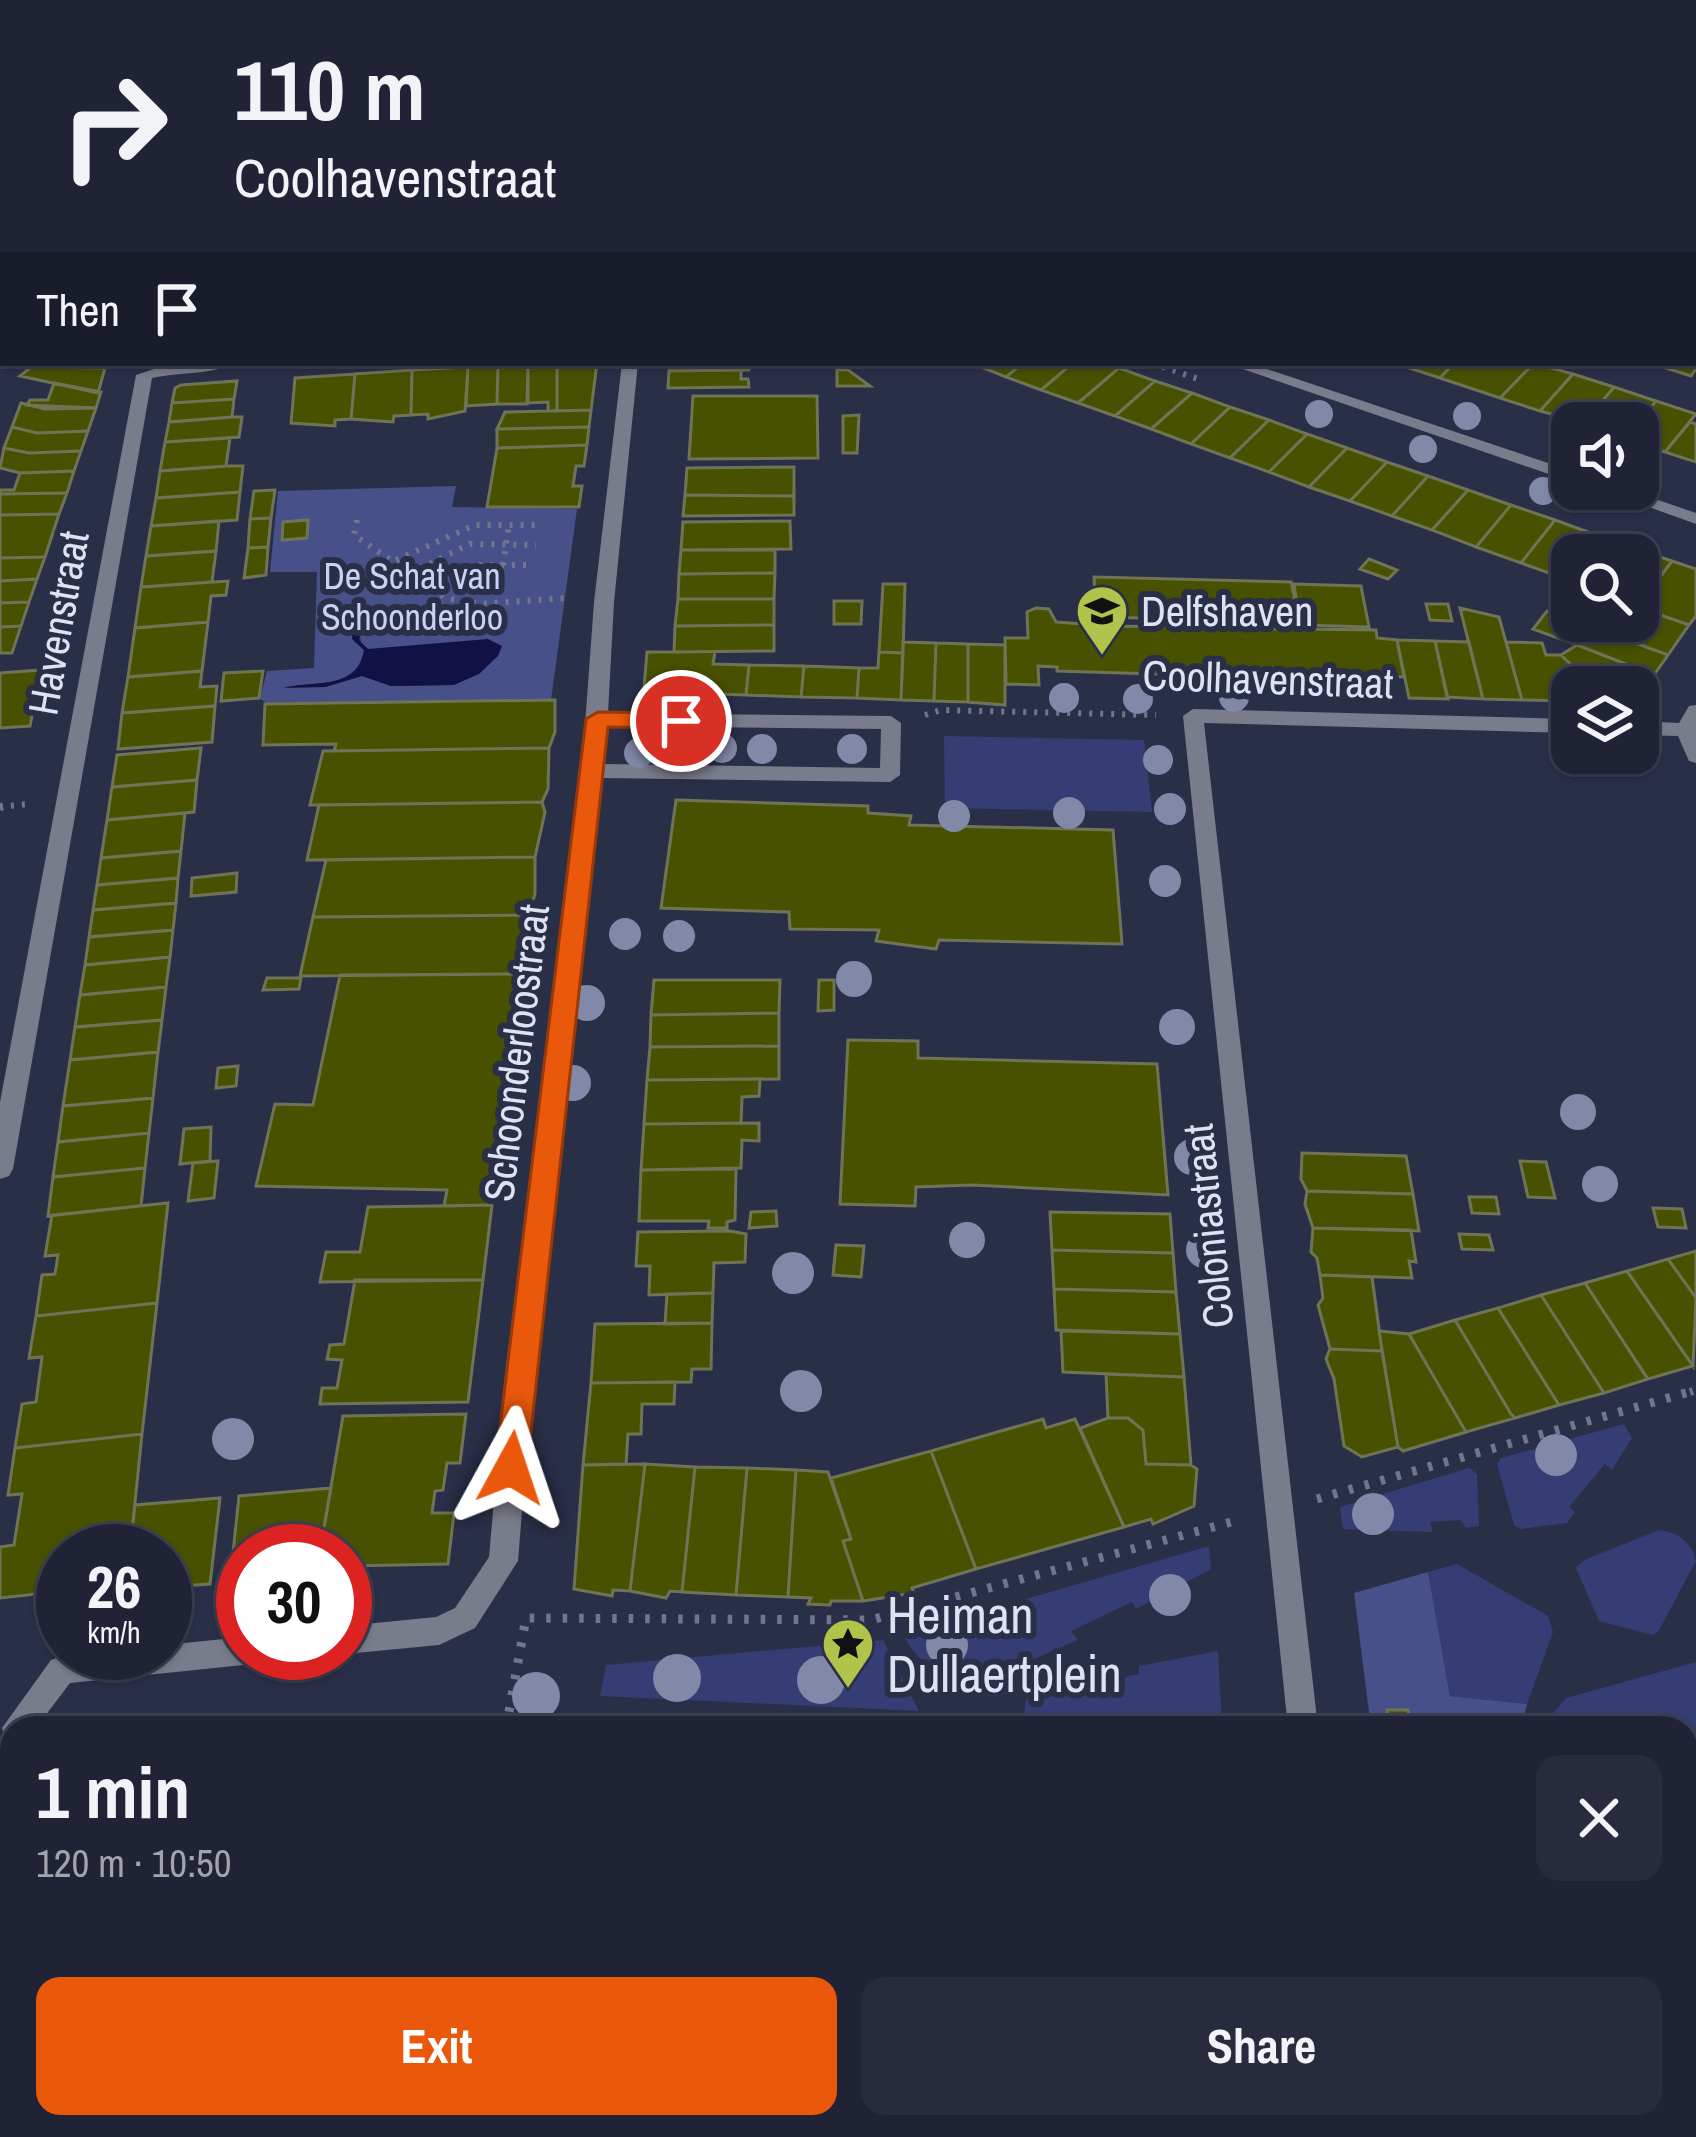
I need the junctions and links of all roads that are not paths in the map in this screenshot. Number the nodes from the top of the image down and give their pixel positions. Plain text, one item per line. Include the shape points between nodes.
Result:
1 (176, 366) edge
2 (630, 366) edge
3 (1242, 366) edge
4 (1551, 470) edge
5 (1659, 506) edge
6 (1696, 519) edge
7 (1193, 716) joint
8 (598, 719) junction
9 (1691, 720) edge
10 (1659, 725) edge
11 (1551, 726) edge
12 (1696, 756) edge
13 (588, 772) junction
14 (0, 1169) edge
15 (372, 1637) edge
16 (216, 1654) edge
17 (27, 1716) edge
18 (1302, 1716) edge

1 - 14 street, Havenstraat via 144,375
2 - 8 street, Schoonderloostraat
3 - 4 street
5 - 6 street
7 - 11 street, Coolhavenstraat
7 - 18 street, Coloniastraat
8 - 13 street, Schoonderloostraat
8 - 13 street via 891,723 890,775
9 - 10 street
9 - 12 street
13 - 15 street, Schoonderloostraat via 503,1561 465,1618 439,1630
16 - 17 street via 62,1670

